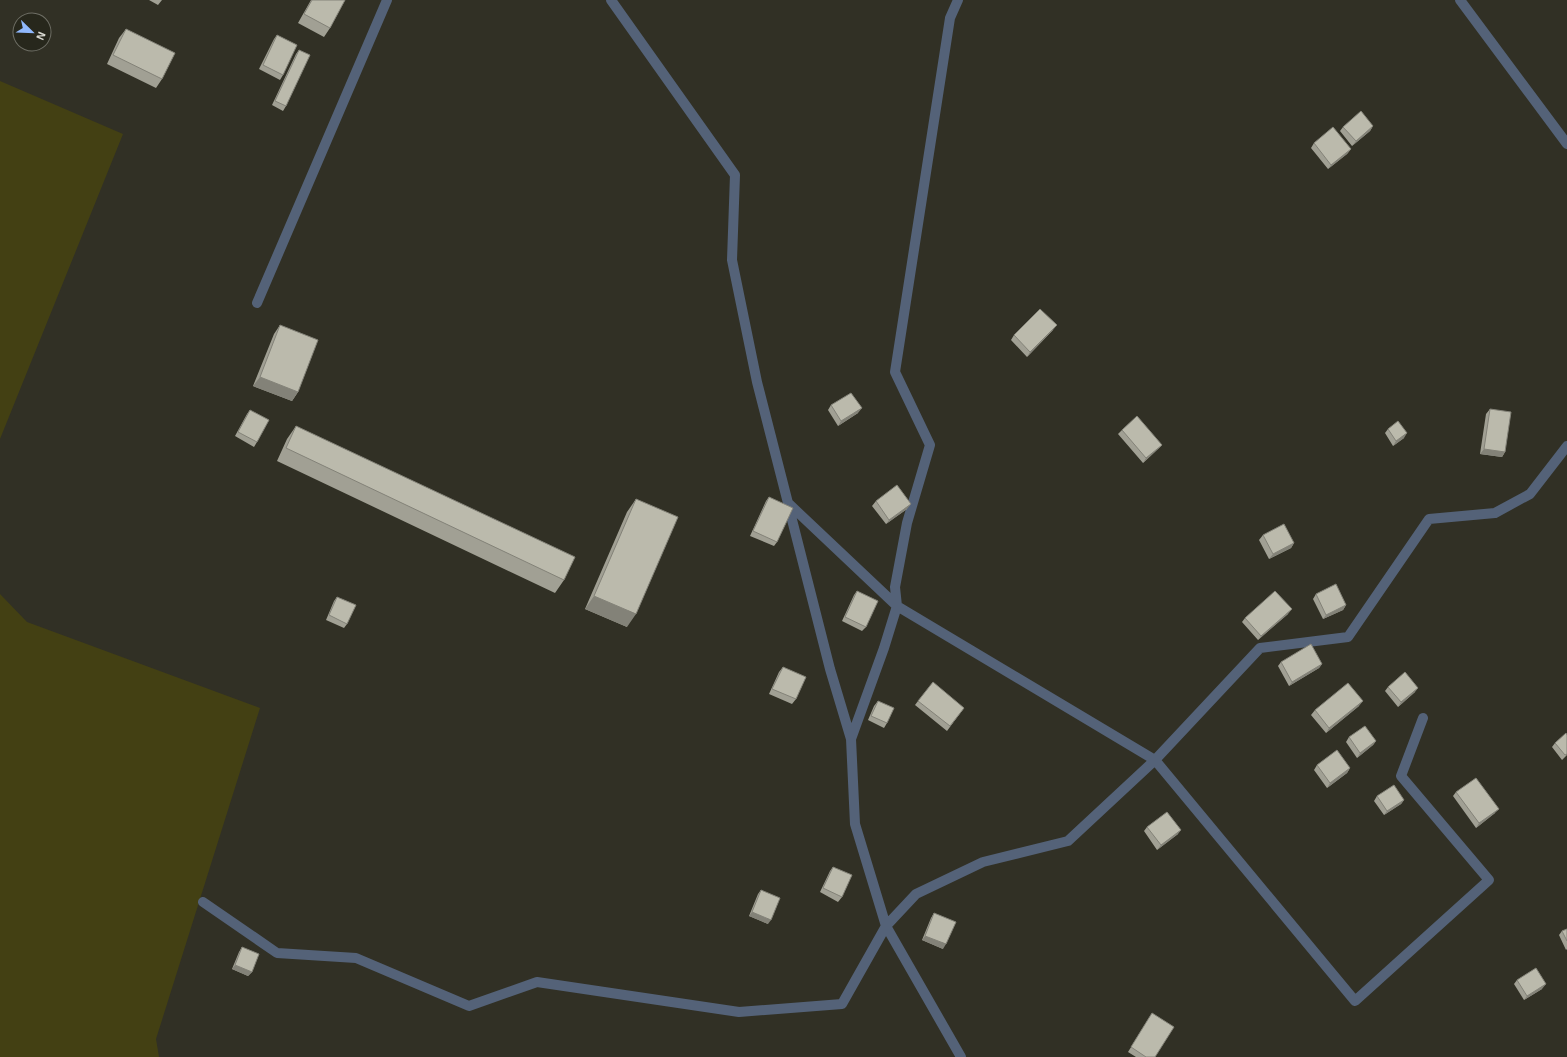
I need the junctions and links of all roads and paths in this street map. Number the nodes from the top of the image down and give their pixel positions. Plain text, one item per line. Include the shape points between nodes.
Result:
1 (388, 0) edge
2 (611, 0) edge
3 (958, 0) edge
4 (1460, 0) edge
5 (1567, 144) edge
6 (258, 303) dead end
7 (1567, 446) edge
8 (788, 503) junction
9 (897, 606) junction
10 (1423, 718) dead end
11 (851, 739) junction
12 (1155, 760) junction
13 (203, 902) dead end
14 (886, 926) junction
15 (961, 1057) edge

1 - 6 street
2 - 8 street via 735,175 732,260 757,382
3 - 9 street via 950,18 895,372 930,445 907,523 895,587
4 - 5 street
7 - 12 street via 1530,494 1495,513 1429,519 1348,637 1260,648
8 - 9 street
8 - 11 street
9 - 11 street
9 - 12 street
10 - 12 street via 1401,776 1489,880 1355,1000
11 - 14 street via 855,824
12 - 14 street via 1068,841 982,862 916,894
13 - 14 street via 277,954 356,958 469,1006 538,982 738,1012 842,1004
14 - 15 street

